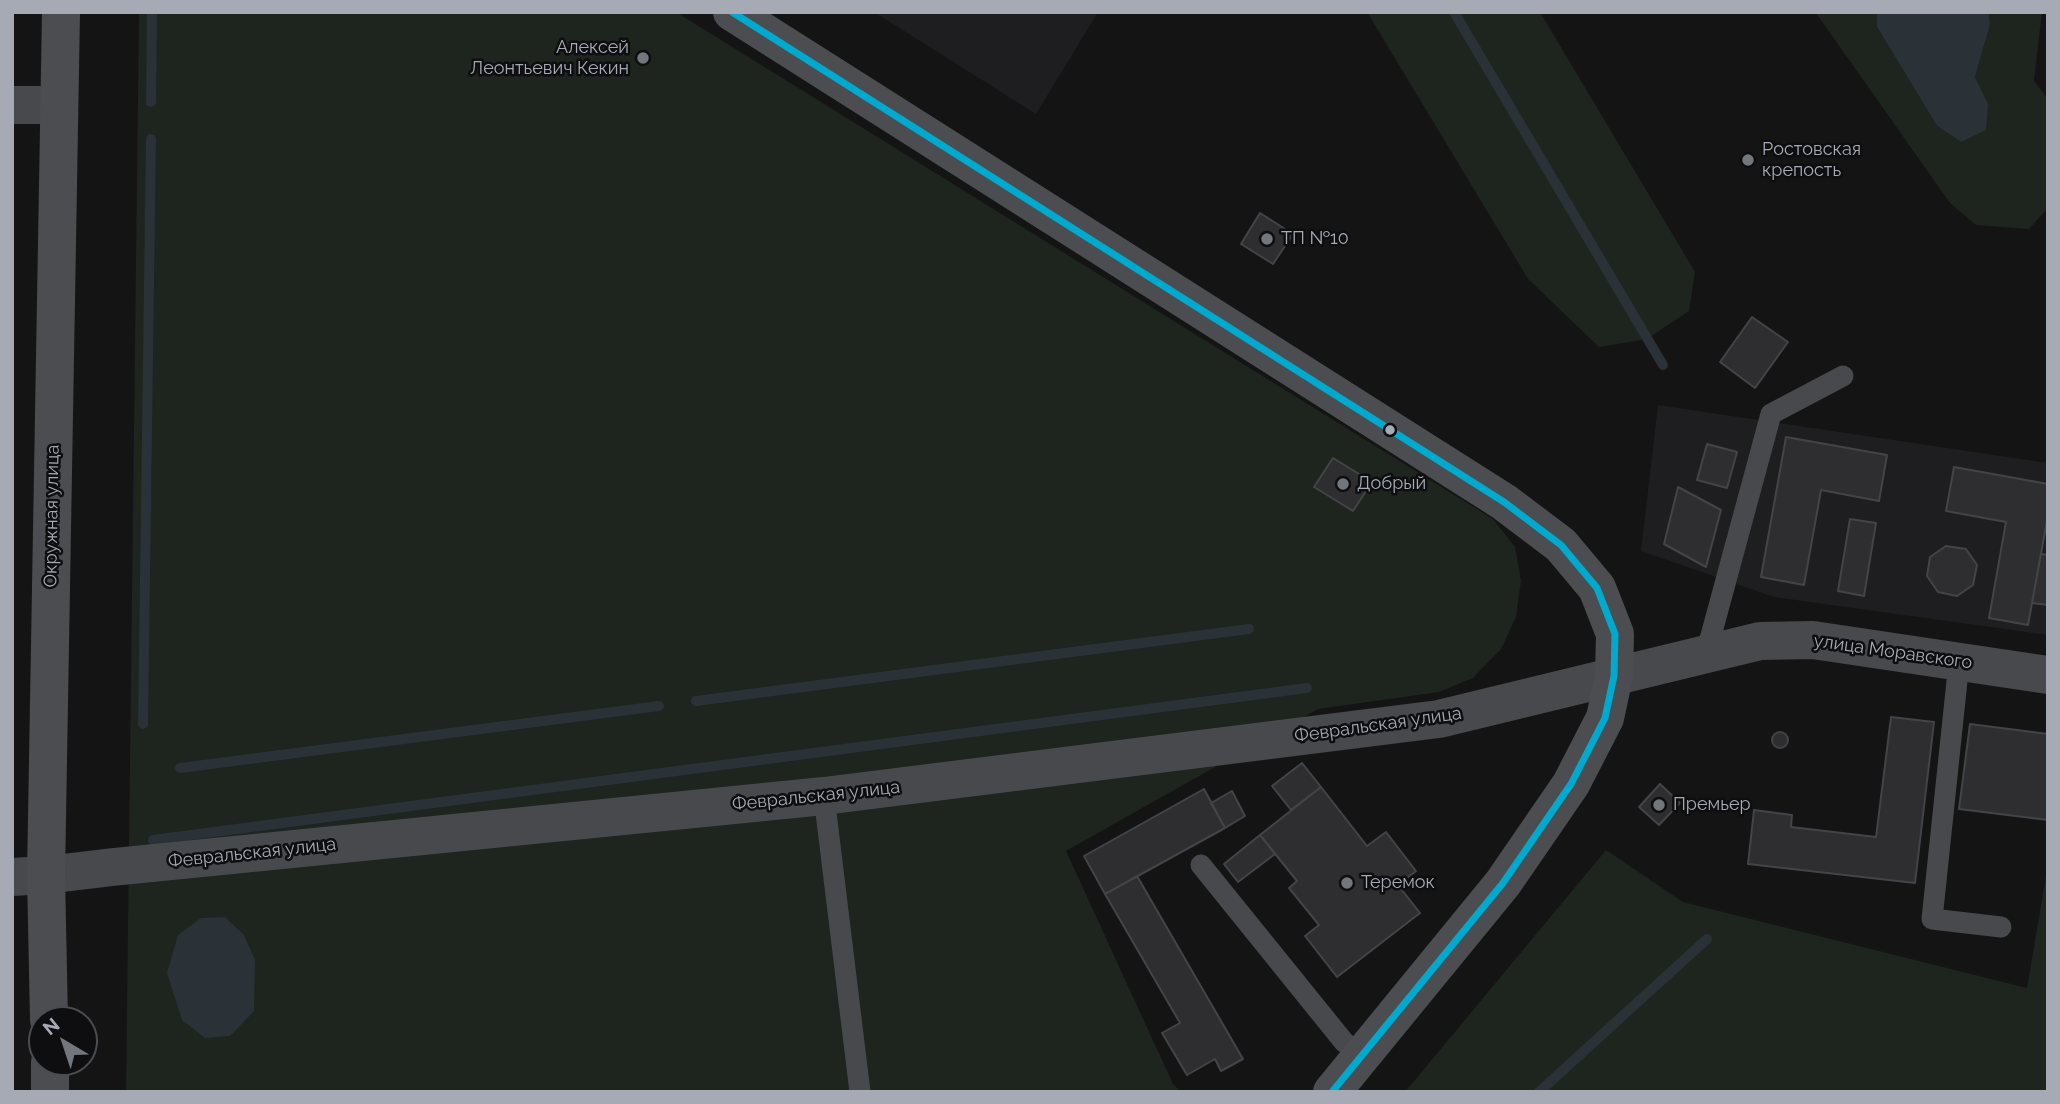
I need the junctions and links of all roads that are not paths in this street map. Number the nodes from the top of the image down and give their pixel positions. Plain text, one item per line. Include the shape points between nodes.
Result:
1 (61, 12) edge
2 (732, 12) edge
3 (12, 105) edge
4 (58, 105) junction
5 (1843, 376) dead end
6 (1706, 654) junction
7 (1959, 662) junction
8 (2048, 675) edge
9 (1614, 676) junction
10 (824, 796) junction
11 (1201, 865) dead end
12 (29, 876) edge
13 (2001, 927) dead end
14 (47, 1006) edge
15 (1361, 1055) junction
16 (860, 1092) edge
17 (1332, 1092) edge

1 - 4 street, Окружная улица
2 - 9 street via 1504,502 1561,545 1597,589 1615,634
3 - 4 street
4 - 12 street, Окружная улица
5 - 6 lane via 1771,414
6 - 7 street, улица Моравского via 1760,642 1813,640
6 - 9 street, улица Моравского
7 - 8 street, улица Моравского
7 - 13 lane via 1932,919
9 - 10 street, Февральская улица via 1440,719
9 - 15 street via 1605,718 1571,784 1503,883
10 - 12 street, Февральская улица
10 - 16 lane
11 - 15 lane via 1344,1042
12 - 14 street, Окружная улица
15 - 17 street

